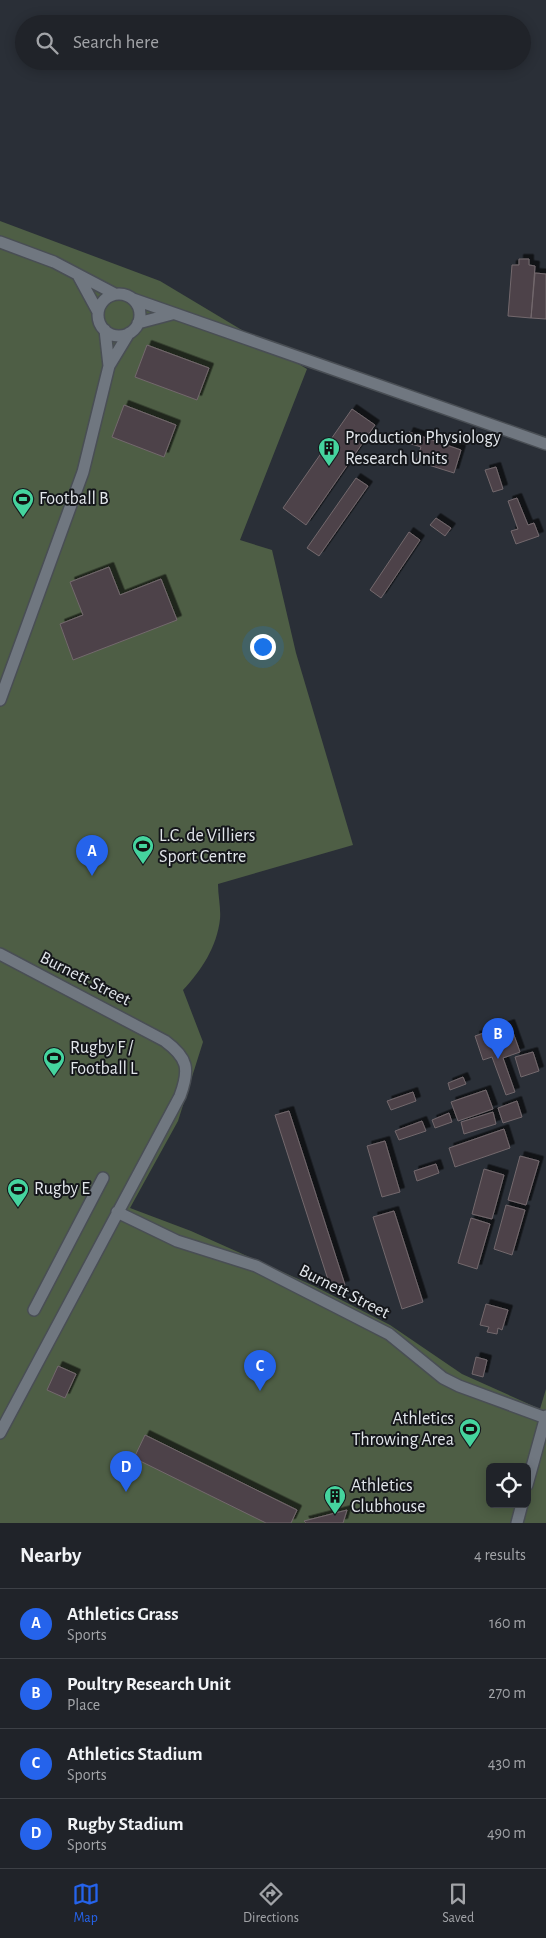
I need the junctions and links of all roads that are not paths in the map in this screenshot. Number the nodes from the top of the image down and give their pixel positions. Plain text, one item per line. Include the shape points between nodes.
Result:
1 (0, 242) edge
2 (79, 277) junction
3 (115, 294) junction
4 (133, 299) junction
5 (98, 312) junction
6 (174, 313) junction
7 (138, 323) junction
8 (105, 330) junction
9 (129, 333) junction
10 (108, 366) junction
11 (546, 444) edge
12 (0, 700) edge
13 (0, 954) edge
14 (103, 1178) dead end
15 (117, 1212) junction
16 (34, 1310) dead end
17 (546, 1417) edge
18 (0, 1433) edge
19 (531, 1471) edge
20 (521, 1508) edge
21 (517, 1523) edge

1 - 2 street via 54,262
2 - 3 street
2 - 5 street
3 - 4 street
3 - 5 street via 104,300
4 - 6 street
4 - 7 street via 139,311
5 - 8 street via 100,325
6 - 7 street
6 - 11 street
7 - 9 street
8 - 9 street via 116,335
8 - 10 street
9 - 10 street
10 - 12 street via 83,472
13 - 15 street, Burnett Street via 165,1041 184,1060 186,1077 180,1096
14 - 16 street
15 - 17 street, Burnett Street via 177,1241 256,1266 389,1334 443,1378
15 - 18 street, Burnett Street
17 - 19 street
20 - 21 street

